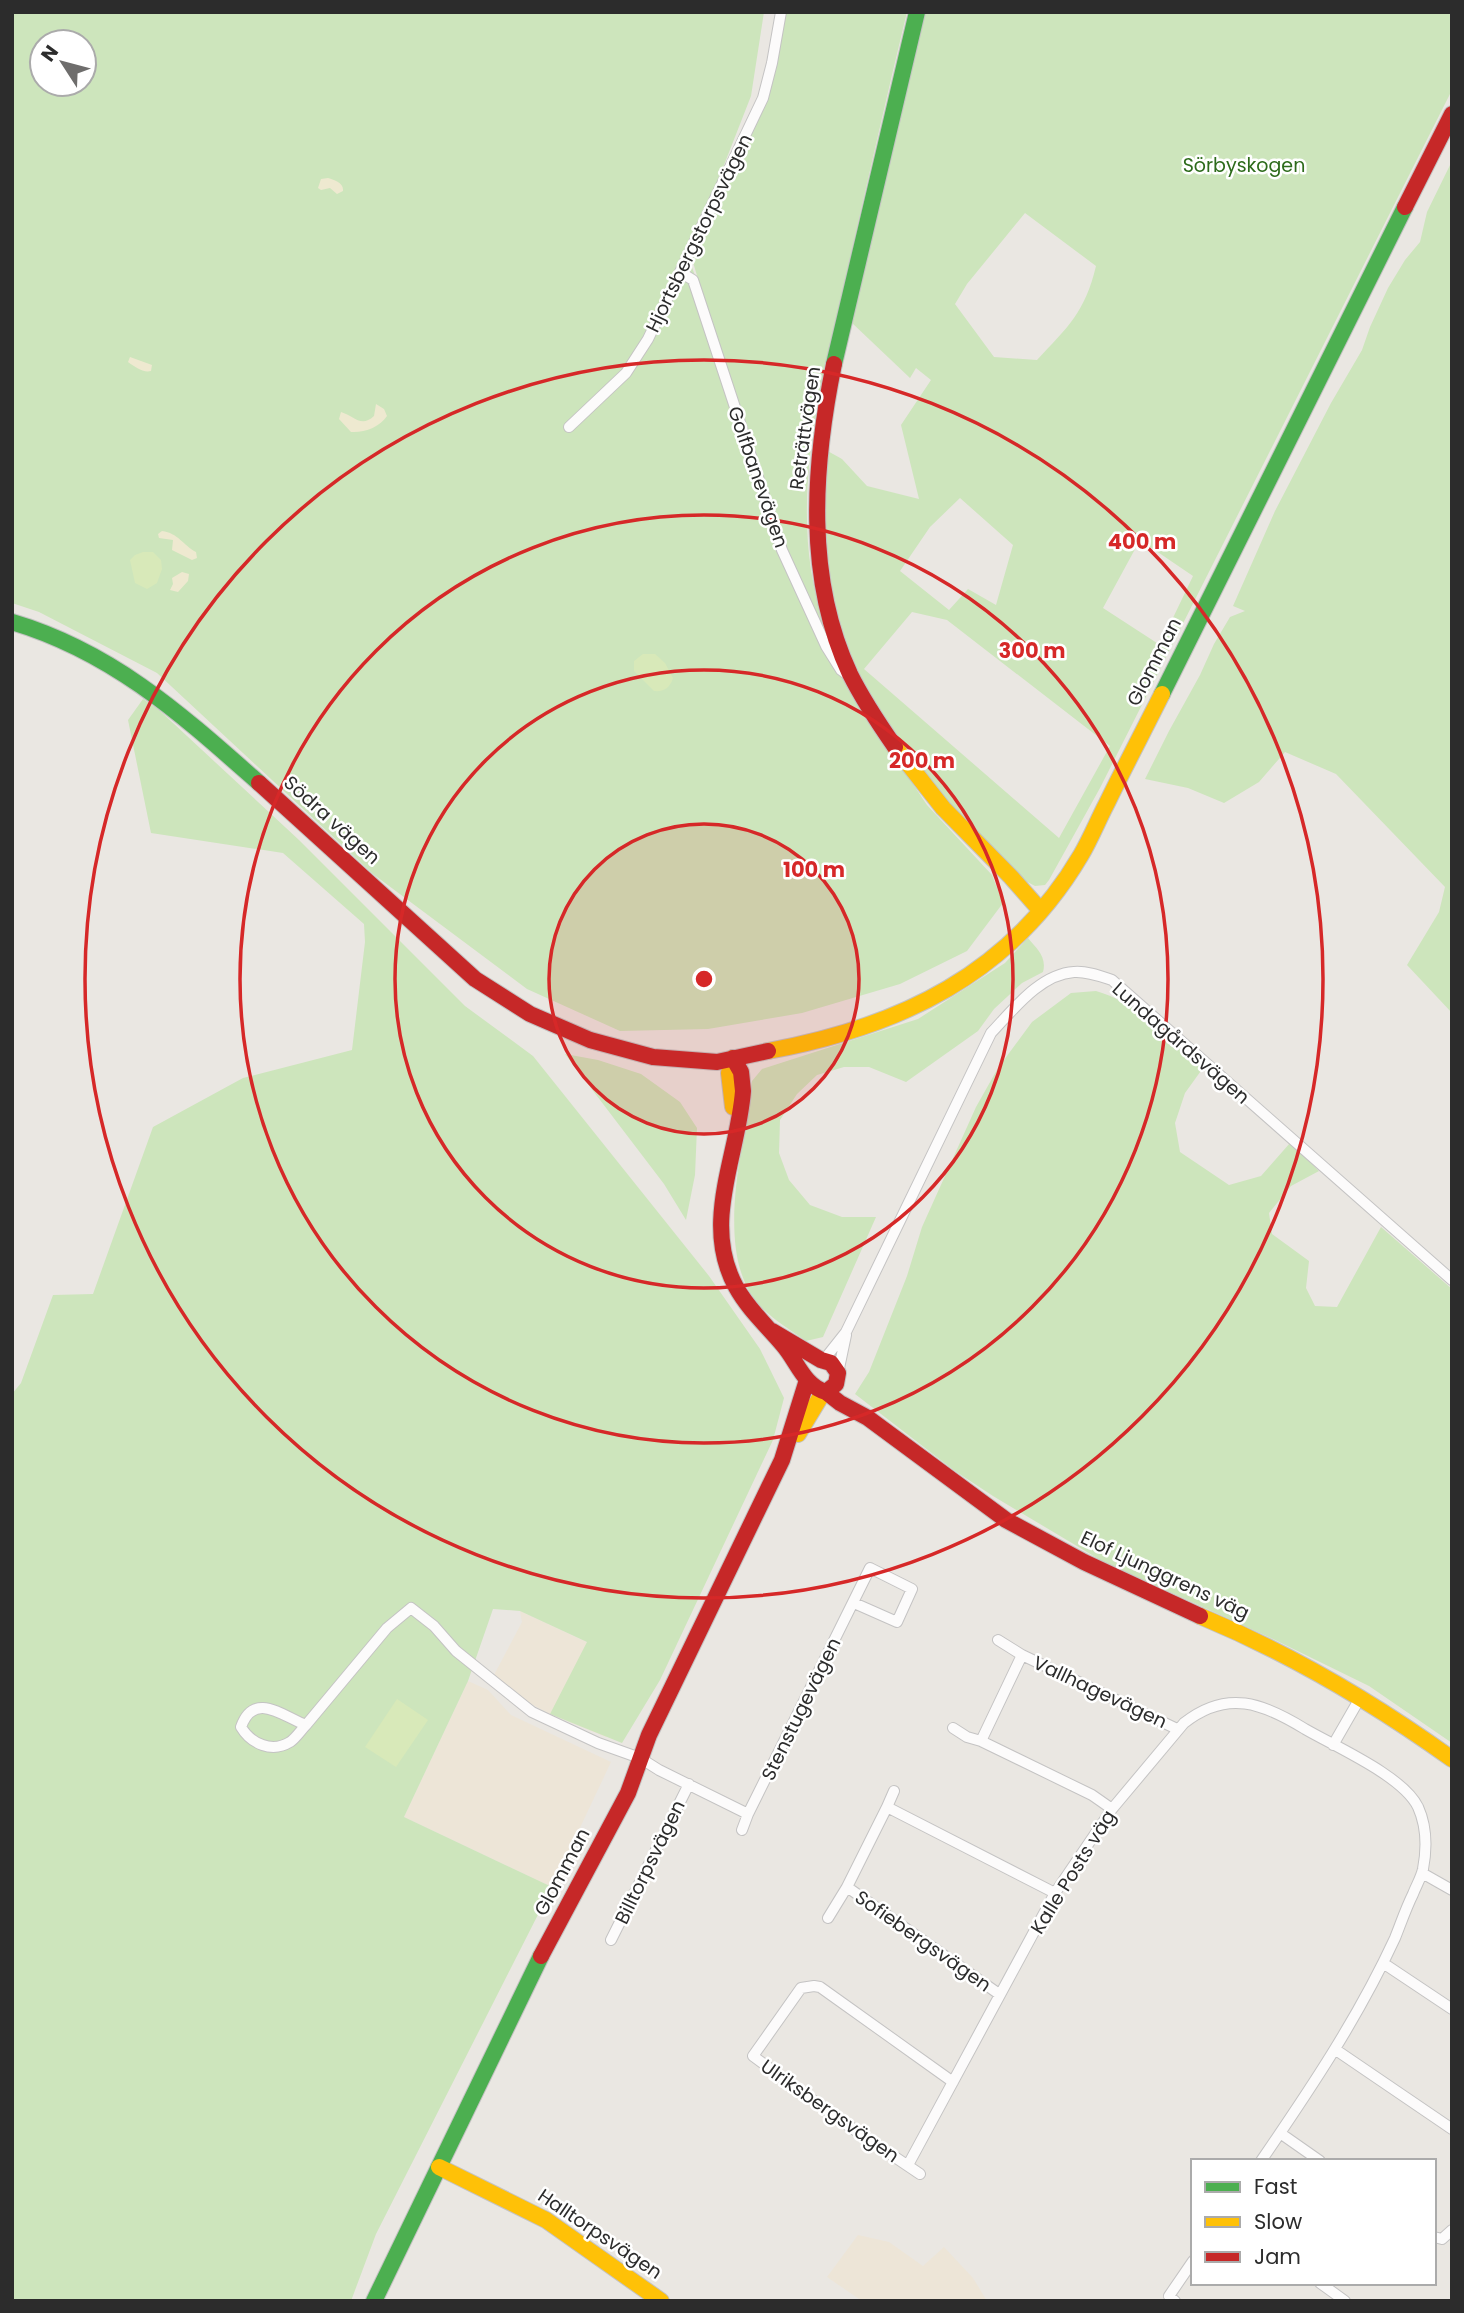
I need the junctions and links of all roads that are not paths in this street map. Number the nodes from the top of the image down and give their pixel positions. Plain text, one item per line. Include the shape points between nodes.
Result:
1 (780, 12) edge
2 (917, 12) edge
3 (1452, 114) edge
4 (680, 272) junction
5 (569, 427) dead end
6 (12, 622) edge
7 (851, 676) junction
8 (1041, 911) junction
9 (733, 1058) junction
10 (1452, 1280) edge
11 (772, 1331) junction
12 (846, 1332) junction
13 (822, 1361) junction
14 (838, 1376) junction
15 (807, 1379) junction
16 (825, 1391) junction
17 (868, 1418) junction
18 (782, 1460) junction
19 (854, 1603) junction
20 (998, 1640) dead end
21 (1021, 1655) junction
22 (1360, 1698) junction
23 (306, 1725) junction
24 (953, 1728) dead end
25 (1177, 1730) junction
26 (981, 1741) junction
27 (1333, 1745) junction
28 (640, 1758) junction
29 (1452, 1759) edge
30 (689, 1784) junction
31 (894, 1791) dead end
32 (887, 1807) junction
33 (1112, 1809) junction
34 (748, 1814) junction
35 (742, 1830) dead end
36 (1422, 1873) junction
37 (847, 1887) junction
38 (1452, 1891) edge
39 (1055, 1893) junction
40 (828, 1918) dead end
41 (611, 1940) dead end
42 (1383, 1963) junction
43 (999, 1994) junction
44 (1452, 2009) edge
45 (741, 2050) dead end
46 (1336, 2050) junction
47 (753, 2056) junction
48 (953, 2082) junction
49 (1452, 2129) edge
50 (1280, 2133) junction
51 (1262, 2159) edge
52 (1317, 2159) edge
53 (908, 2165) junction
54 (439, 2167) junction
55 (920, 2174) dead end
56 (1452, 2230) edge
57 (1436, 2238) edge
58 (1191, 2265) edge
59 (1323, 2285) edge
60 (1172, 2298) edge
61 (374, 2301) edge
62 (661, 2301) edge
63 (1345, 2301) edge

1 - 4 street, Hjortsbergstorpsvägen via 763,98
2 - 7 street, Reträttvägen via 841,329 817,462 820,572
3 - 8 street, Glomman via 1081,855
4 - 5 street, Hjortsbergstorpsvägen via 638,358
4 - 7 street, Golfbanevägen via 693,280 698,292 782,550 826,646 841,670
6 - 9 street, Södra vägen via 63,638 146,687 475,978 533,1017 622,1049
7 - 8 street, Reträttvägen via 919,779
8 - 9 street, Glomman via 988,964 903,1014 807,1043
9 - 11 street via 741,1073 743,1101 722,1200 724,1258 744,1303
10 - 12 street, Lundagårdsvägen via 1112,980 1074,972 1039,987 991,1033
11 - 13 street
11 - 15 street
12 - 13 street, Lundagårdsvägen
12 - 14 street, Lundagårdsvägen
13 - 14 street via 831,1363
13 - 15 street via 811,1366
14 - 16 street via 836,1384
14 - 17 street, Elof Ljunggrens väg
15 - 16 street via 814,1389
15 - 18 street, Glomman
16 - 17 street, Elof Ljunggrens väg
16 - 18 street, Glomman
17 - 22 street, Elof Ljunggrens väg via 1006,1520 1084,1562 1294,1660
18 - 28 street, Glomman
19 - 19 street, Stenstugevägen via 870,1567 912,1589 897,1622
19 - 34 street, Stenstugevägen
20 - 21 street, Vallhagevägen
21 - 25 street, Vallhagevägen
21 - 26 street, Vallhagevägen
22 - 27 street
22 - 29 street, Elof Ljunggrens väg
23 - 23 street via 264,1707 244,1718 241,1727 252,1740 277,1747 291,1741
23 - 28 street via 387,1628 411,1608 532,1712
24 - 26 street
25 - 27 street, Kalle Posts väg via 1207,1709 1241,1703 1275,1712
25 - 33 street, Kalle Posts väg
26 - 33 street
27 - 36 street, Kalle Posts väg via 1382,1773 1417,1805 1425,1827
28 - 30 street
28 - 54 street, Glomman via 628,1793
30 - 34 street
30 - 41 street, Billtorpsvägen
31 - 32 street, Sofiebergsvägen
32 - 37 street, Sofiebergsvägen
32 - 39 street
33 - 39 street, Kalle Posts väg
34 - 35 street, Stenstugevägen
36 - 38 street
36 - 42 street, Kalle Posts väg
37 - 40 street, Sofiebergsvägen
37 - 43 street, Sofiebergsvägen
39 - 43 street, Kalle Posts väg
42 - 44 street
42 - 46 street, Kalle Posts väg
43 - 48 street, Kalle Posts väg
45 - 47 street, Ulriksbergsvägen
46 - 49 street
46 - 50 street, Kalle Posts väg
47 - 48 street, Ulriksbergsvägen via 801,1988 814,1986
47 - 53 street, Ulriksbergsvägen
48 - 53 street, Kalle Posts väg
50 - 51 street, Kalle Posts väg
50 - 52 street
53 - 55 street
54 - 61 street, Glomman
54 - 62 street, Halltorpsvägen via 547,2221
56 - 57 street
58 - 60 street
59 - 63 street

